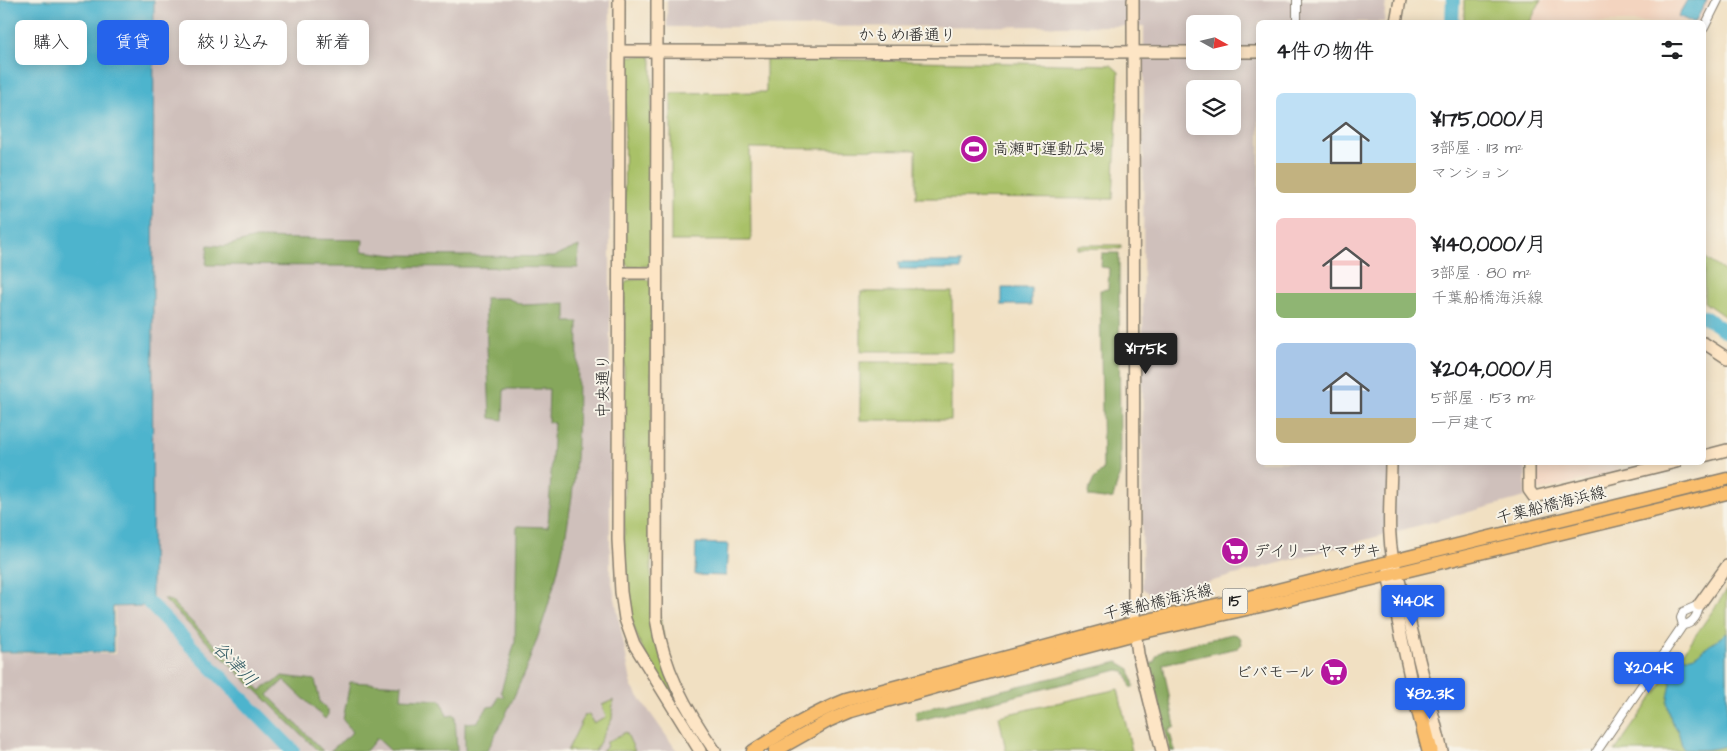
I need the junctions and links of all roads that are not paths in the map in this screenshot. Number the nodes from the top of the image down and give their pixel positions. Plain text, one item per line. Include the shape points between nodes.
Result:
1 (619, 0) edge
2 (657, 0) edge
3 (1133, 0) edge
4 (1297, 0) edge
5 (1400, 0) edge
6 (1718, 0) edge
7 (1296, 20) edge
8 (1396, 20) edge
9 (1706, 24) edge
10 (620, 51) junction
11 (656, 51) junction
12 (1133, 52) junction
13 (1186, 52) edge
14 (1241, 52) edge
15 (1256, 52) edge
16 (620, 273) junction
17 (656, 273) junction
18 (1706, 344) edge
19 (1727, 358) edge
20 (1727, 450) edge
21 (1706, 455) edge
22 (1391, 465) edge
23 (1529, 465) edge
24 (1664, 465) edge
25 (1727, 479) edge
26 (1727, 493) edge
27 (1727, 566) edge
28 (1392, 569) junction
29 (1699, 605) junction
30 (1683, 625) junction
31 (1134, 629) junction
32 (1415, 693) junction
33 (700, 751) edge
34 (715, 751) edge
35 (753, 751) edge
36 (775, 751) edge
37 (1162, 751) edge
38 (1423, 751) edge
39 (1430, 751) edge
40 (1442, 751) edge
41 (1597, 751) edge

1 - 10 street, 中央通り
2 - 11 street
3 - 12 street
4 - 7 street
5 - 8 street
6 - 9 street
10 - 11 street, かもめ1番通り
10 - 16 street, 中央通り
11 - 12 street, かもめ1番通り
11 - 17 street
12 - 13 street, かもめ1番通り
12 - 31 street
14 - 15 street
16 - 17 street
16 - 33 street, 中央通り via 620,592 634,644
17 - 34 street via 656,618 662,650 677,688
18 - 19 street
20 - 21 street
22 - 28 street
23 - 24 street via 1529,490 1534,497
25 - 28 main road, 千葉船橋海浜線 / 15
26 - 28 main road, 千葉船橋海浜線 / 15
27 - 29 street
28 - 31 main road, 千葉船橋海浜線 / 15 via 1234,601
28 - 32 street
28 - 40 street
29 - 30 street via 1696,616
29 - 30 street via 1683,612
30 - 41 street
31 - 35 main road, 千葉船橋海浜線 / 15 via 846,700 784,731
31 - 36 main road, 千葉船橋海浜線 / 15 via 851,711
31 - 37 street
32 - 38 street
32 - 39 highway

